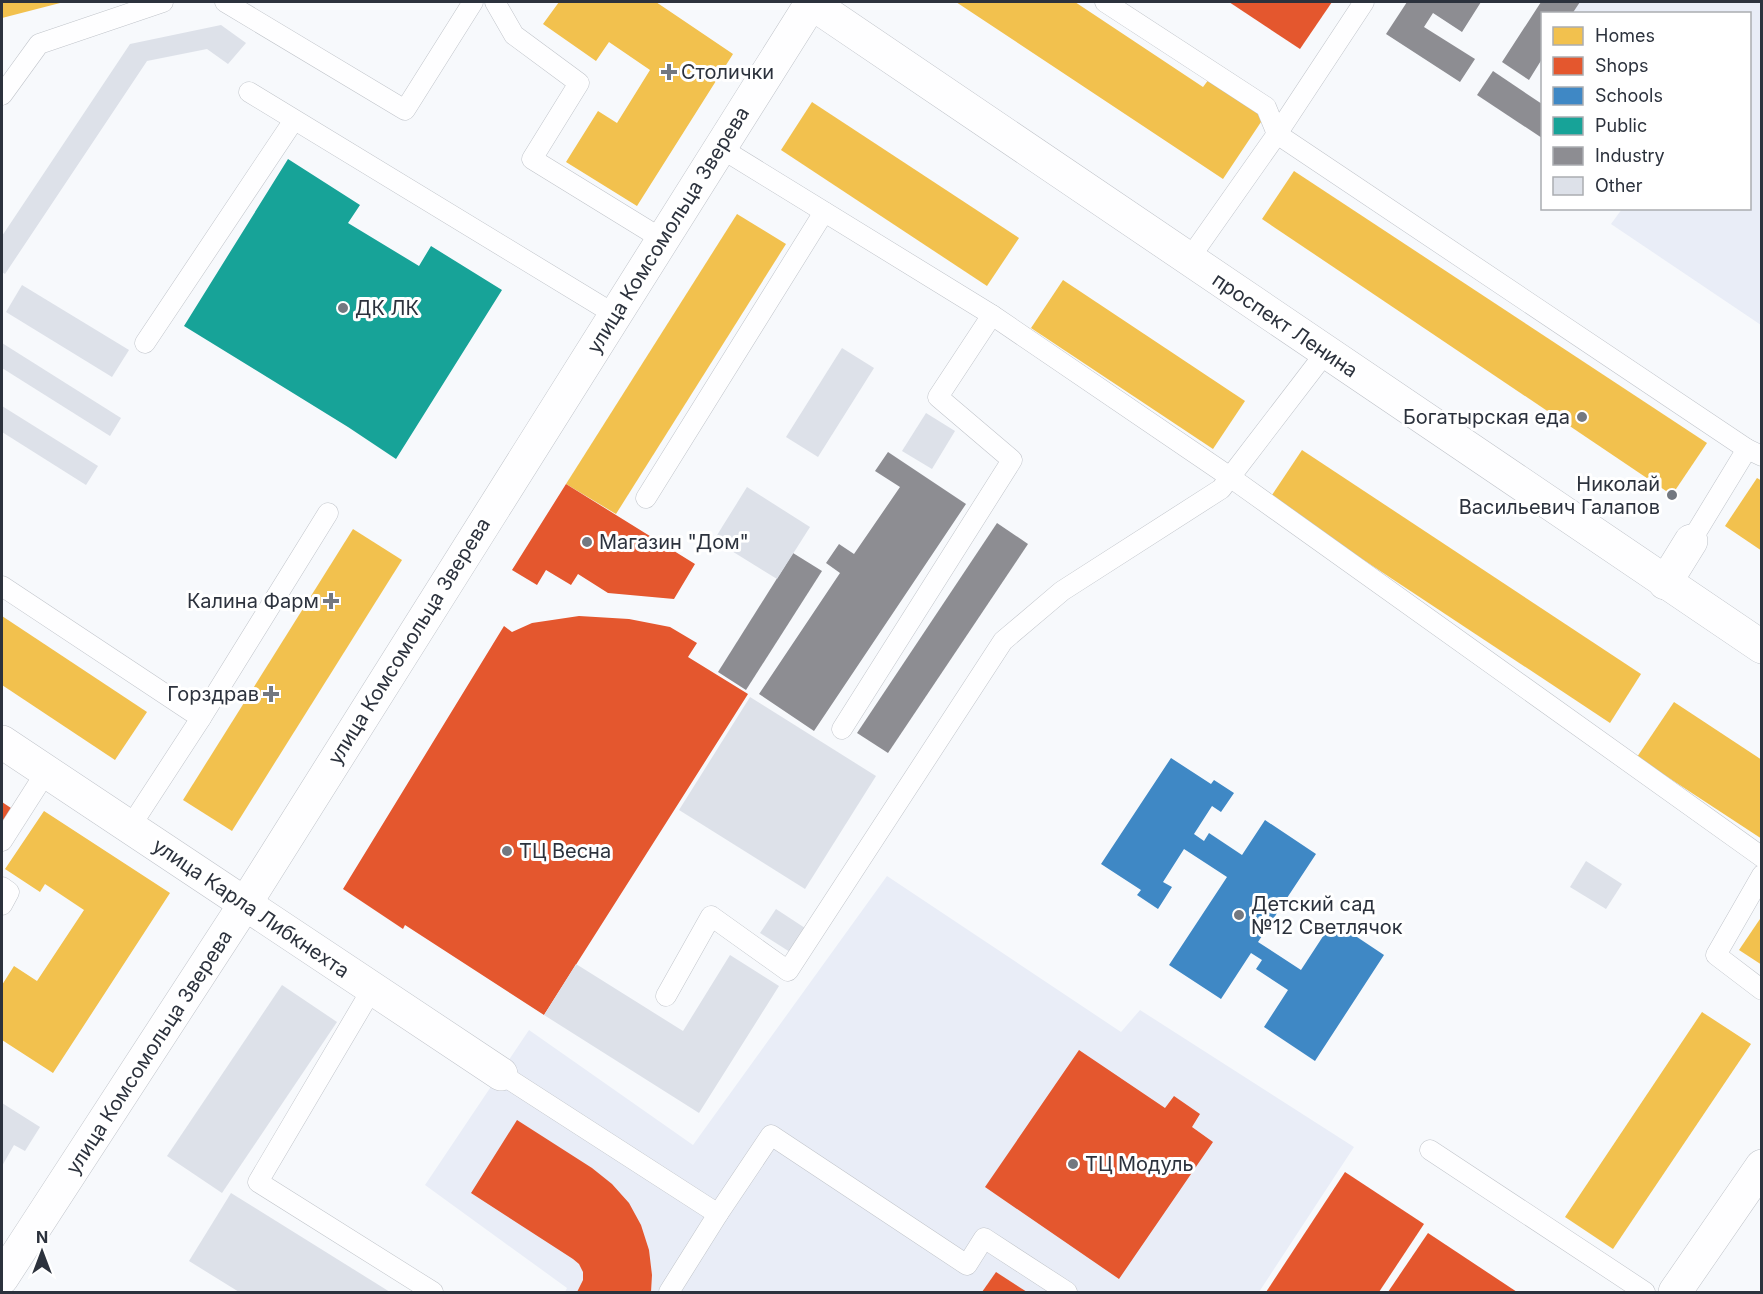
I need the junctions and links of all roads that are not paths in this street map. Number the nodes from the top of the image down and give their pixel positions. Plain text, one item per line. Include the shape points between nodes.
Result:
1 (163, 2) edge
2 (225, 2) edge
3 (473, 2) edge
4 (495, 2) edge
5 (811, 2) edge
6 (1105, 2) edge
7 (1364, 2) edge
8 (249, 92) dead end
9 (2, 95) edge
10 (294, 120) junction
11 (1277, 134) junction
12 (719, 147) junction
13 (824, 212) junction
14 (662, 239) junction
15 (1189, 259) junction
16 (614, 314) junction
17 (992, 315) junction
18 (145, 343) dead end
19 (1326, 352) junction
20 (1754, 452) edge
21 (1230, 477) junction
22 (646, 498) dead end
23 (328, 513) dead end
24 (1691, 541) joint
25 (1665, 583) junction
26 (2, 586) edge
27 (1761, 647) edge
28 (201, 718) junction
29 (842, 729) dead end
30 (2, 742) edge
31 (46, 772) junction
32 (130, 827) junction
33 (2, 841) edge
34 (1761, 858) edge
35 (1761, 875) edge
36 (2, 887) edge
37 (2, 904) edge
38 (245, 904) junction
39 (372, 989) junction
40 (1761, 990) edge
41 (666, 996) dead end
42 (501, 1074) joint
43 (1430, 1150) dead end
44 (1761, 1166) edge
45 (718, 1214) junction
46 (2, 1278) edge
47 (433, 1292) edge
48 (669, 1293) edge
49 (1067, 1293) edge
50 (1645, 1293) edge
51 (1675, 1293) edge

1 - 9 lane via 39,44
2 - 3 lane via 405,110
4 - 14 lane via 514,35 579,83 532,159
5 - 12 street, улица Комсомольца Зверева
5 - 15 street, проспект Ленина
6 - 11 lane via 1266,107
7 - 11 lane
8 - 10 lane
10 - 16 lane
10 - 18 lane
11 - 15 lane
11 - 20 lane
12 - 13 lane
12 - 14 street, улица Комсомольца Зверева
13 - 17 lane
13 - 22 lane
14 - 16 street, улица Комсомольца Зверева
15 - 19 street, проспект Ленина
16 - 38 street, улица Комсомольца Зверева
17 - 21 lane
17 - 29 lane via 938,397 1012,460
19 - 21 lane
19 - 25 street, проспект Ленина
20 - 24 lane
21 - 34 lane
21 - 41 lane via 1221,489 1062,591 1003,641 788,971 711,916
23 - 28 lane
24 - 25 street
25 - 27 street, проспект Ленина
26 - 28 lane
28 - 32 lane
30 - 31 street, улица Карла Либкнехта
31 - 32 street, улица Карла Либкнехта
31 - 33 lane
32 - 38 street, улица Карла Либкнехта
35 - 40 lane via 1716,955
36 - 37 lane via 9,892
38 - 39 street, улица Карла Либкнехта
38 - 46 street, улица Комсомольца Зверева
39 - 42 street, улица Карла Либкнехта
39 - 47 lane via 258,1182
42 - 45 lane
43 - 50 lane
44 - 51 street
45 - 48 lane
45 - 49 lane via 771,1135 967,1265 984,1238

